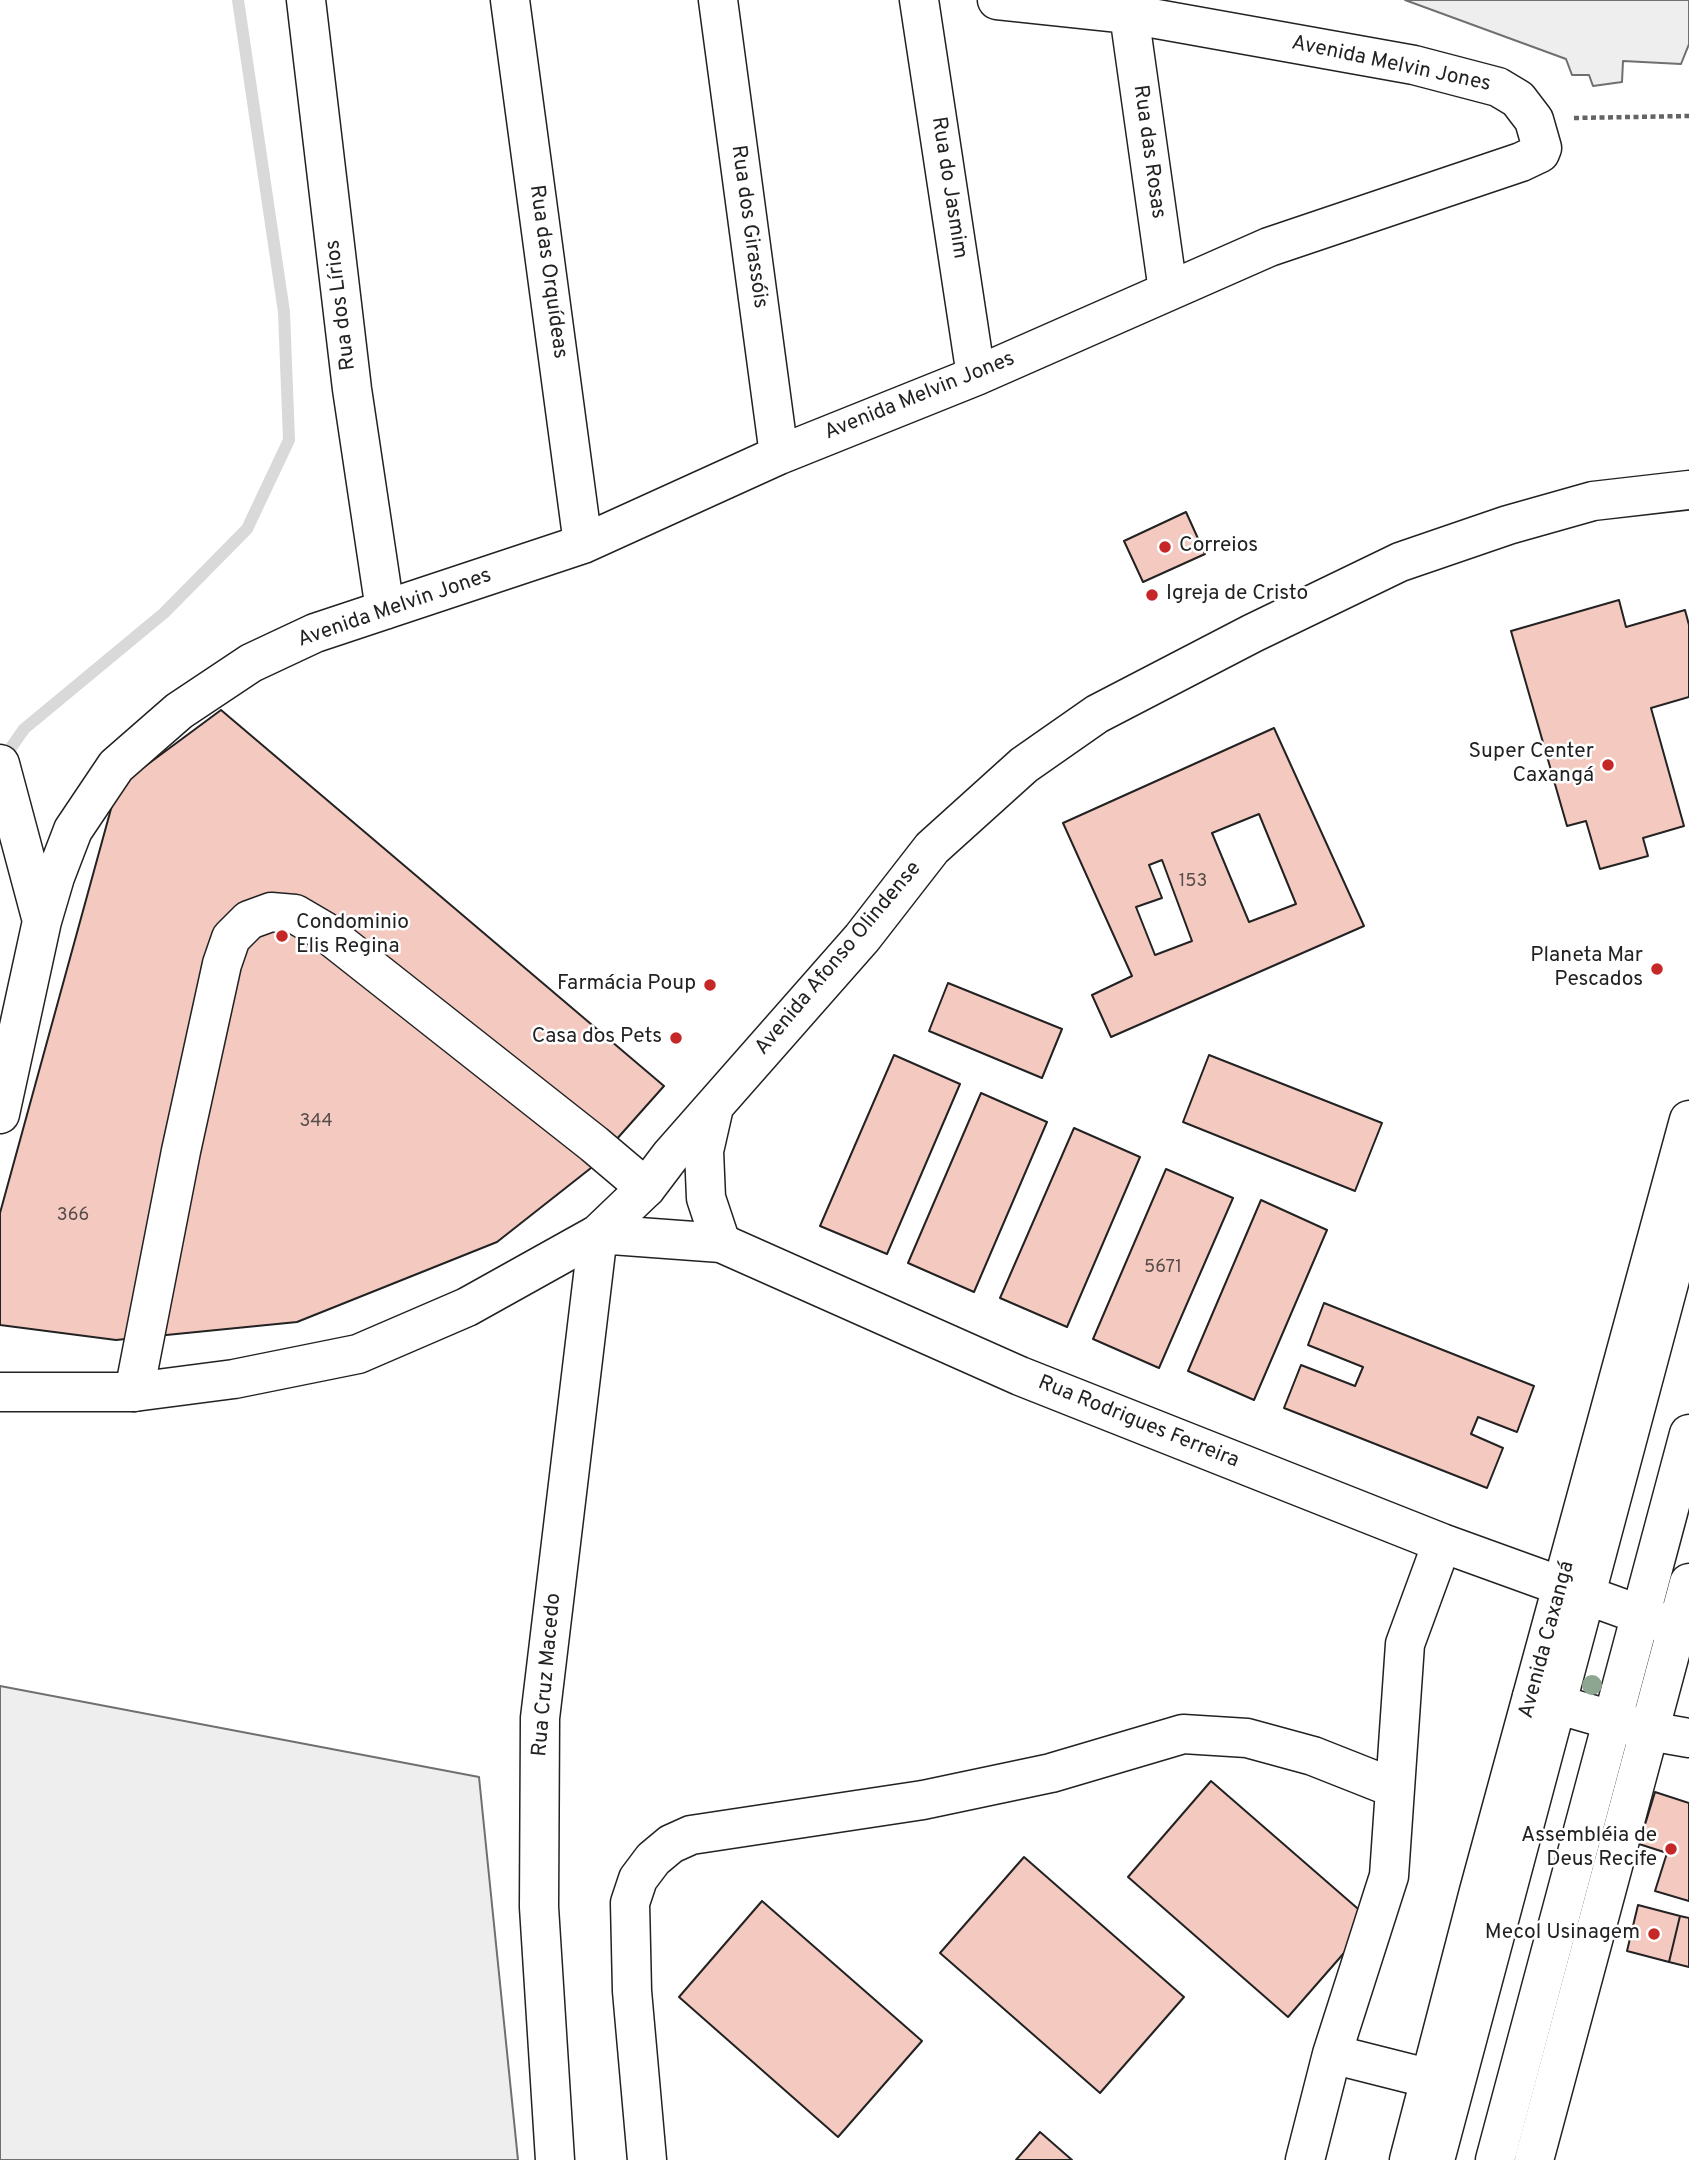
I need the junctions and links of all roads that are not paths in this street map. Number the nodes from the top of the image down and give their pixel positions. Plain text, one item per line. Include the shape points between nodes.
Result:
1 (306, 0) edge
2 (510, 0) edge
3 (718, 0) edge
4 (919, 0) edge
5 (997, 0) edge
6 (1129, 13) junction
7 (1168, 291) junction
8 (976, 376) junction
9 (779, 454) junction
10 (1689, 489) edge
11 (583, 544) junction
12 (385, 610) junction
13 (0, 764) edge
14 (42, 921) junction
15 (715, 1105) junction
16 (0, 1114) edge
17 (1689, 1121) edge
18 (646, 1188) junction
19 (1689, 1208) edge
20 (598, 1234) junction
21 (721, 1243) junction
22 (0, 1392) edge
23 (134, 1392) junction
24 (1689, 1434) edge
25 (1442, 1543) junction
26 (1689, 1583) edge
27 (1574, 1592) junction
28 (1641, 1615) junction
29 (1677, 1628) junction
30 (1545, 1701) junction
31 (1611, 1720) junction
32 (1649, 1731) junction
33 (1689, 1738) edge
34 (1394, 1788) junction
35 (1332, 2053) junction
36 (1431, 2079) junction
37 (555, 2160) edge
38 (647, 2160) edge
39 (1305, 2160) edge
40 (1409, 2160) edge
41 (1435, 2160) edge
42 (1495, 2160) edge
43 (1534, 2160) edge

1 - 12 street, Rua dos Lírios via 352,389
2 - 11 street, Rua das Orquídeas
3 - 9 street, Rua dos Girassóis
4 - 8 street, Rua do Jasmim
5 - 6 street, Avenida Melvin Jones
6 - 7 street, Rua das Rosas
6 - 7 street, Avenida Melvin Jones via 1414,65 1498,87 1518,99 1534,120 1542,148 1531,158 1282,243
7 - 8 street, Avenida Melvin Jones
8 - 9 street, Avenida Melvin Jones
9 - 11 street, Avenida Melvin Jones
10 - 15 street, Avenida Afonso Olindense via 1593,501 1400,562 1097,714 1024,765 932,848 862,938
11 - 12 street, Avenida Melvin Jones
12 - 14 street, Avenida Melvin Jones via 315,633 251,663 179,711 116,766 74,830
13 - 14 street
14 - 16 street, Avenida Melvin Jones
15 - 18 street, Avenida Afonso Olindense
15 - 21 street via 704,1151 706,1198
17 - 27 street, Avenida Caxangá
18 - 20 street, Avenida Afonso Olindense
18 - 23 street via 324,931 295,914 271,912 249,920 231,938 222,964
19 - 27 street
20 - 21 street, Rua Rodrigues Ferreira
20 - 23 street, Avenida Afonso Olindense via 467,1307 358,1354 234,1379
20 - 37 street, Rua Cruz Macedo via 540,1718 539,1907
21 - 25 street, Rua Rodrigues Ferreira via 1020,1376
22 - 23 street, Avenida Afonso Olindense
24 - 28 street
25 - 27 street, Rua Rodrigues Ferreira
25 - 34 street via 1405,1644
26 - 29 street
27 - 28 street, Rua Rodrigues Ferreira
27 - 30 street, Avenida Caxangá
28 - 29 street, Rua Rodrigues Ferreira
28 - 31 street
29 - 32 street
30 - 31 street
30 - 36 street, Avenida Caxangá
30 - 41 street
31 - 32 street
31 - 42 street
32 - 33 street
32 - 43 street
34 - 35 street via 1389,1876
34 - 38 street via 1313,1756 1247,1738 1183,1734 1051,1773 936,1797 691,1835 671,1844 638,1879 630,1903 632,1991
35 - 36 street
35 - 39 street
36 - 40 street, Avenida Caxangá

